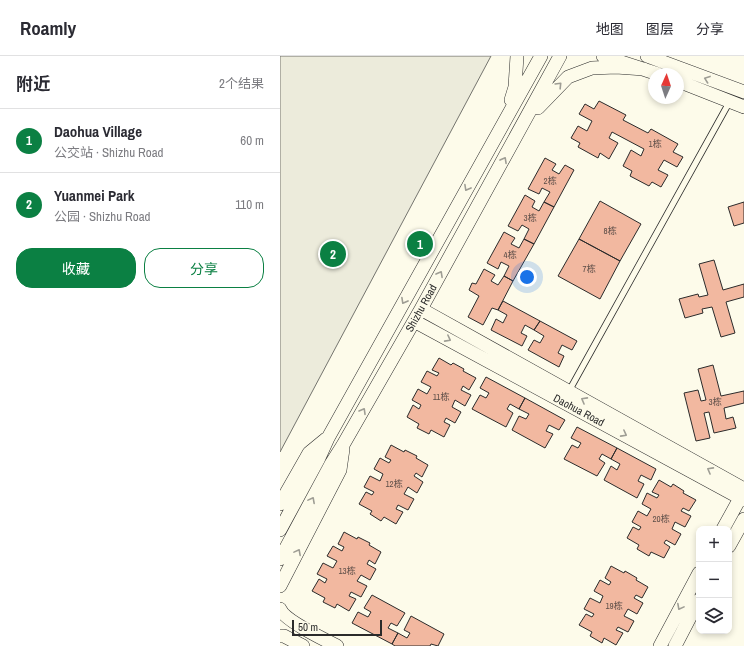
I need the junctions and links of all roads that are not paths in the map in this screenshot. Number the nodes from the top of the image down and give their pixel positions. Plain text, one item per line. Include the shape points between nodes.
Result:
1 (516, 56) edge
2 (541, 56) edge
3 (560, 56) edge
4 (603, 56) edge
5 (647, 59) edge
6 (654, 68) edge
7 (684, 83) edge
8 (744, 92) edge
9 (730, 101) junction
10 (744, 107) edge
11 (506, 117) junction
12 (523, 124) junction
13 (421, 309) junction
14 (414, 321) junction
15 (569, 392) junction
16 (328, 438) junction
17 (343, 445) junction
18 (743, 494) edge
19 (280, 504) edge
20 (744, 519) edge
21 (725, 526) edge
22 (280, 530) edge
23 (732, 541) edge
24 (280, 559) edge
25 (696, 579) edge
26 (280, 586) edge
27 (696, 606) edge
28 (280, 610) edge
29 (280, 636) edge
30 (303, 646) edge
31 (337, 646) edge
32 (660, 646) edge
33 (675, 646) edge

1 - 11 street via 515,87
2 - 11 street, Shizhu Road
3 - 12 street, Shizhu Road
4 - 5 street
5 - 6 street
8 -> 5 street
12 -> 5 street via 568,76 592,68 616,67
7 - 9 street
9 - 10 street
9 - 15 lane
11 -> 16 street, Shizhu Road
13 -> 12 street, Shizhu Road
13 - 14 street, Shizhu Road
13 - 15 street, Daohua Road
17 -> 14 street, Shizhu Road
14 -> 18 street, Daohua Road
18 -> 15 street, Daohua Road
16 - 19 street via 309,453
16 - 22 street, Shizhu Road
24 -> 17 street, Shizhu Road
26 -> 17 street via 340,470
18 - 21 street
20 - 23 street
25 -> 32 street
27 - 33 street
28 - 31 street via 293,622
29 - 30 street

